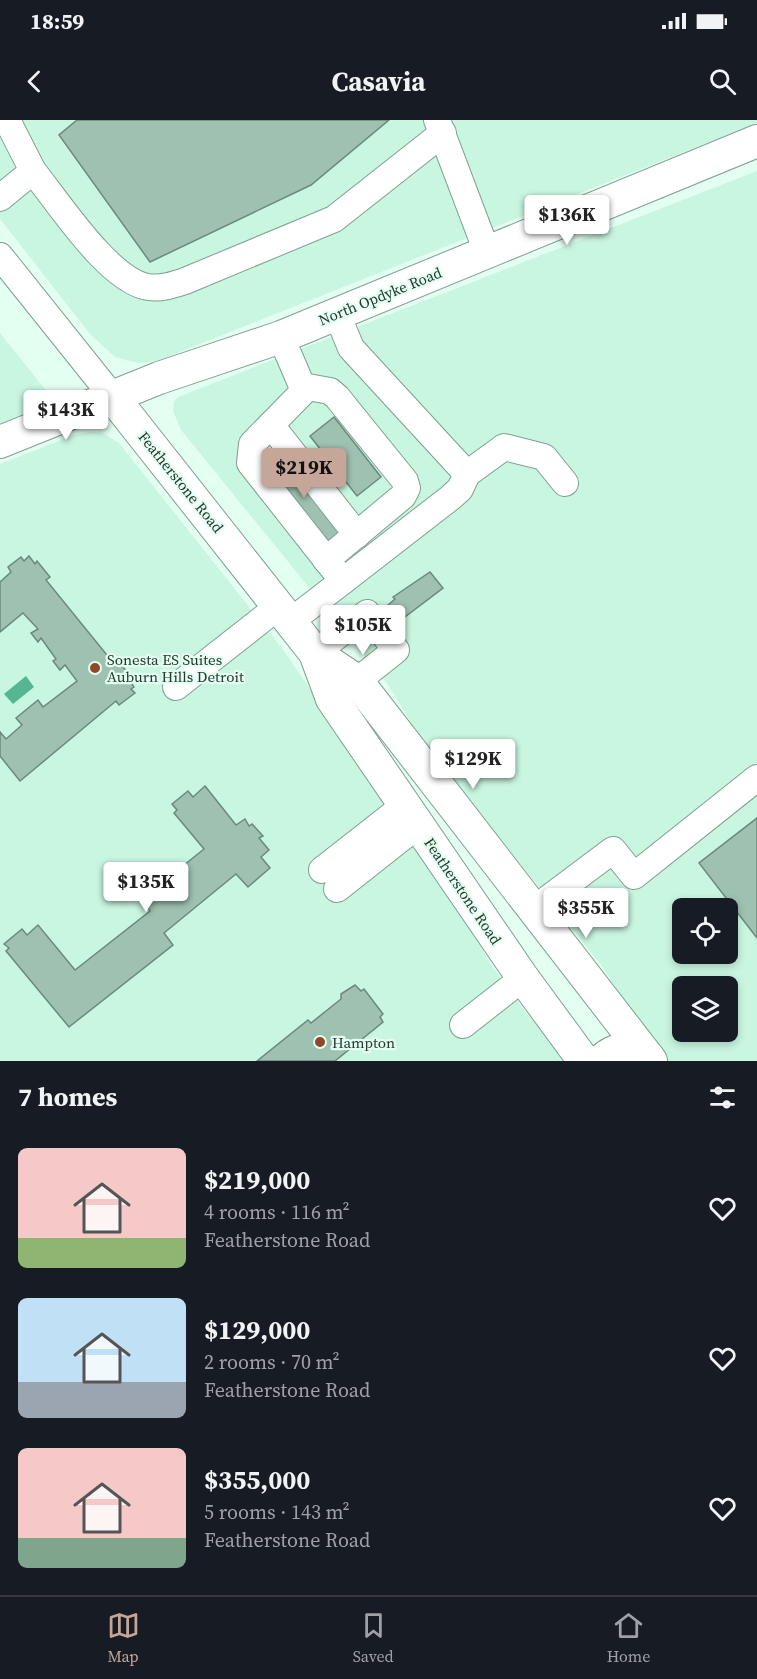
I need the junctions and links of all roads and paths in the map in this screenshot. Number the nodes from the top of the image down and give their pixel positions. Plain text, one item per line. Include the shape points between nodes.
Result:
1 (7, 120) edge
2 (440, 126) edge
3 (757, 141) edge
4 (33, 171) junction
5 (0, 198) edge
6 (487, 252) junction
7 (0, 256) edge
8 (337, 314) junction
9 (281, 337) junction
10 (302, 386) junction
11 (112, 396) junction
12 (271, 425) junction
13 (0, 442) edge
14 (467, 474) junction
15 (565, 483) dead end
16 (357, 535) junction
17 (326, 561) junction
18 (343, 582) junction
19 (285, 614) junction
20 (315, 654) junction
21 (357, 681) junction
22 (176, 687) dead end
23 (757, 778) edge
24 (411, 815) junction
25 (330, 880) dead end
26 (533, 910) junction
27 (522, 978) junction
28 (463, 1025) dead end
29 (650, 1059) edge
30 (584, 1061) edge
31 (601, 1061) edge

1 - 4 street
2 - 4 street via 334,219 185,281 161,287 137,284 113,269
2 - 6 street
3 - 6 main road, North Opdyke Road
4 - 5 street
6 - 8 main road, North Opdyke Road
7 - 11 street, Featherstone Road
8 - 9 main road, North Opdyke Road
8 - 14 street via 351,348
9 - 10 street
9 - 11 main road, North Opdyke Road
10 - 12 street via 302,393 292,406
10 - 16 street via 330,391 337,397 408,488
11 - 13 main road, North Opdyke Road
11 - 19 main road, Featherstone Road
12 - 16 street
12 - 17 street via 252,444 250,463
14 - 15 street via 504,447 544,458
14 - 18 street via 455,493
16 - 17 street
17 - 18 street
18 - 19 street
19 - 20 main road, Featherstone Road
19 - 22 street
20 - 21 main road, Featherstone Road
20 - 21 street via 367,613 396,650
20 - 24 main road, Featherstone Road via 332,699
21 - 26 main road, Featherstone Road
23 - 26 street via 634,876 613,849
24 - 25 street
24 - 27 main road, Featherstone Road
26 - 29 main road, Featherstone Road
27 - 28 street
27 - 30 main road, Featherstone Road
29 - 31 main road via 637,1051 620,1049

